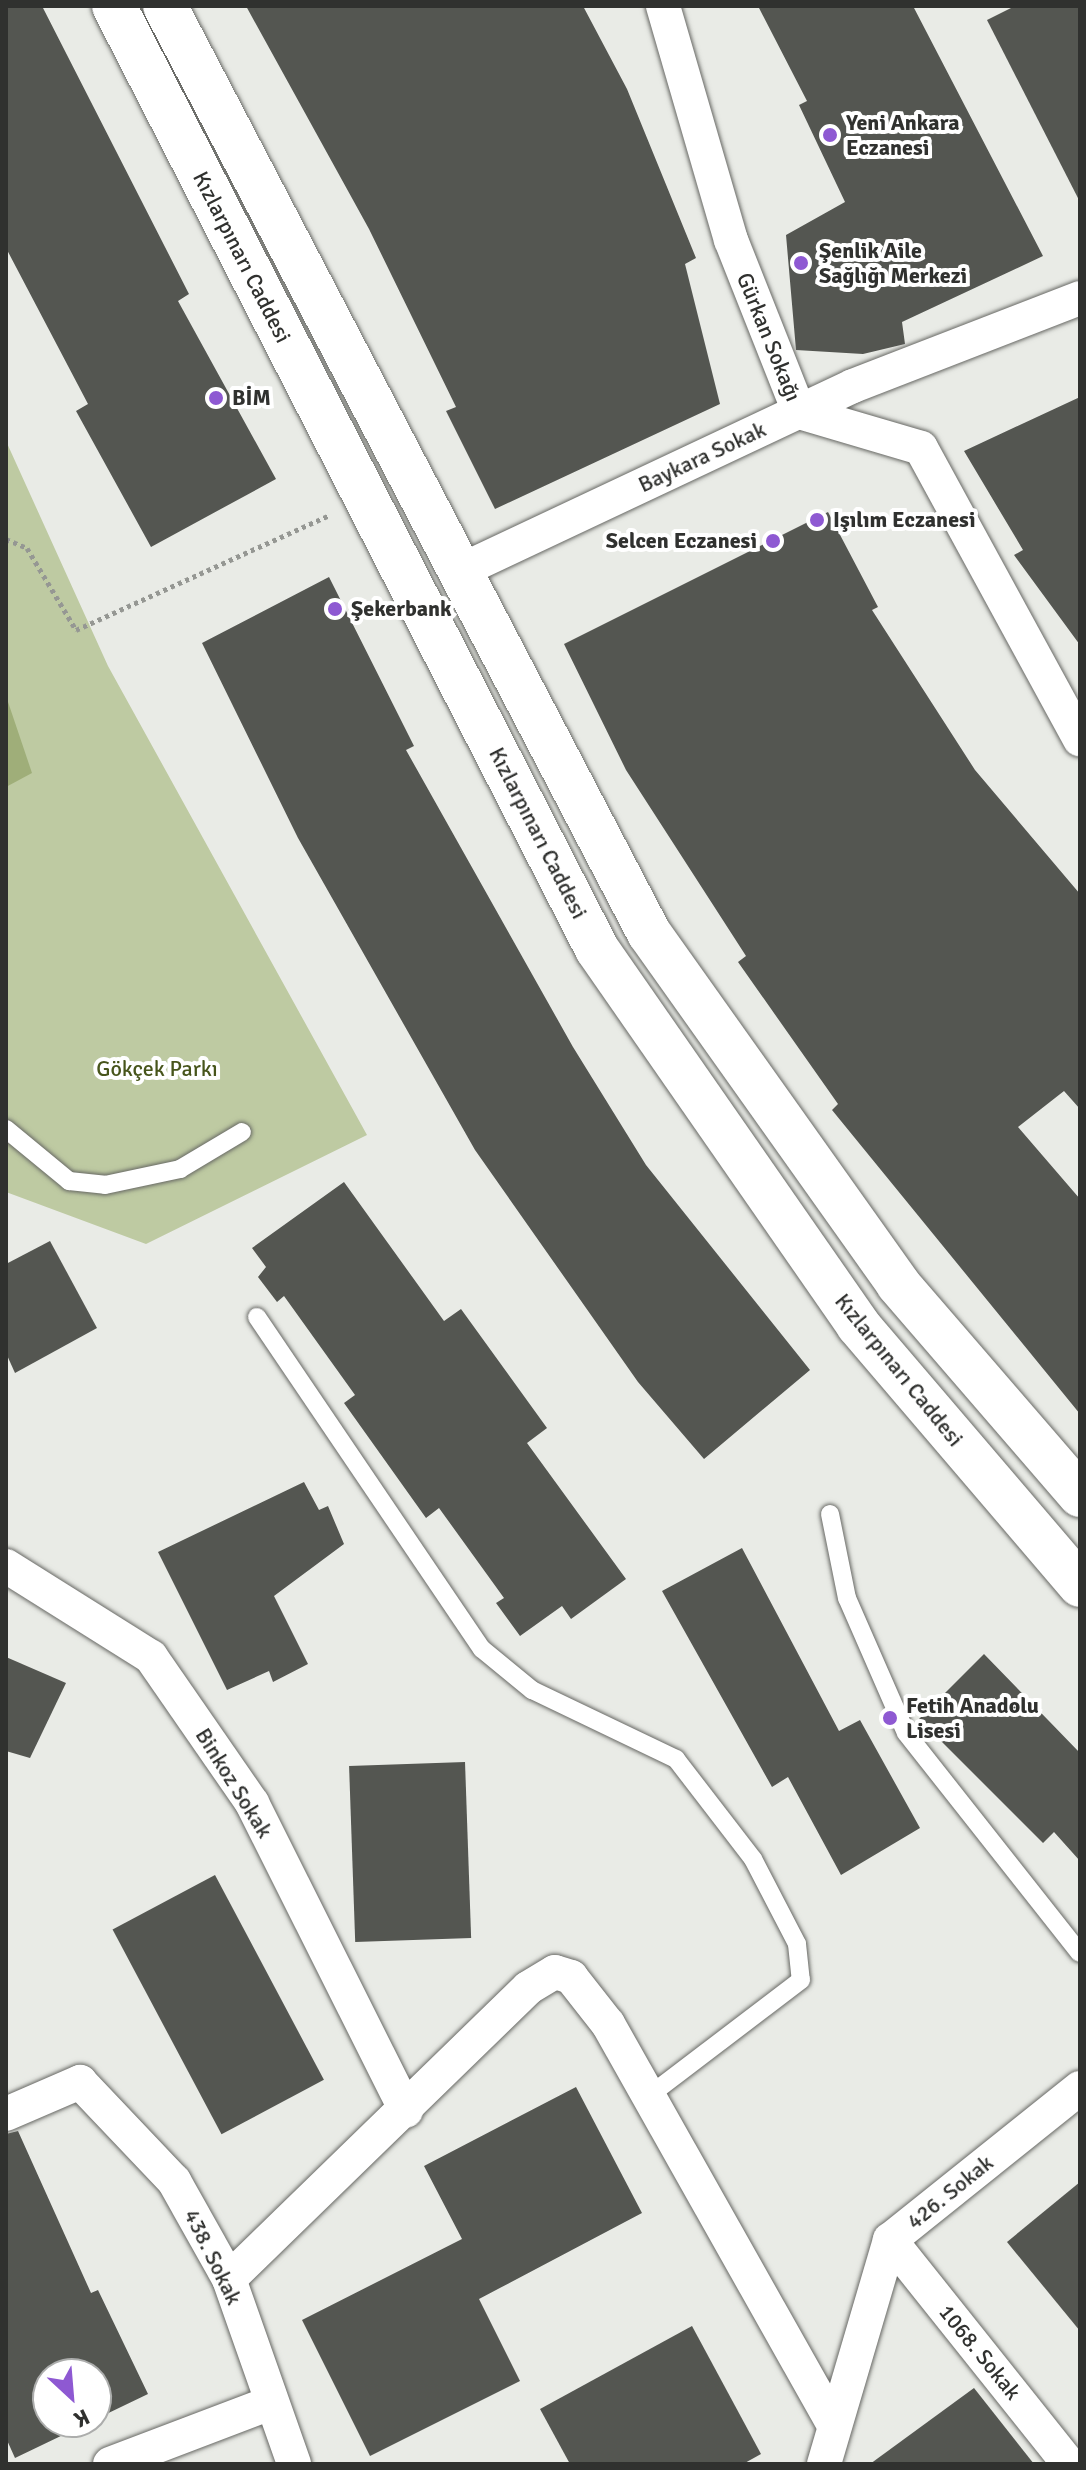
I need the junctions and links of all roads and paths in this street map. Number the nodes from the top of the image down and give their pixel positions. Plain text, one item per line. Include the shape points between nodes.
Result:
1 (114, 6) edge
2 (165, 6) edge
3 (663, 6) edge
4 (1080, 298) edge
5 (799, 412) junction
6 (366, 498) junction
7 (6, 539) edge
8 (460, 571) junction
9 (1080, 740) edge
10 (6, 1129) edge
11 (242, 1132) dead end
12 (257, 1317) dead end
13 (1080, 1495) edge
14 (830, 1514) dead end
15 (6, 1566) edge
16 (1080, 1585) edge
17 (1080, 1953) edge
18 (1080, 2088) edge
19 (649, 2096) junction
20 (406, 2111) junction
21 (6, 2114) edge
22 (890, 2240) junction
23 (229, 2279) junction
24 (271, 2403) junction
25 (831, 2420) junction
26 (110, 2464) edge
27 (294, 2464) edge
28 (824, 2464) edge
29 (1069, 2464) edge

1 - 6 main road, Kızlarpınarı Caddesi
2 - 8 main road
3 - 5 street, Gürkan Sokağı via 731,240
4 - 5 street, Baykara Sokak
5 - 8 street, Baykara Sokak
5 - 9 street, Gürkan Sokağı via 921,448
6 - 7 path via 76,630 27,548
6 - 16 main road, Kızlarpınarı Caddesi via 597,949 858,1325
8 - 13 main road via 649,933 898,1284
10 - 11 lane via 69,1181 105,1185 180,1169
12 - 19 lane via 482,1649 532,1690 676,1759 753,1859 797,1944 801,1980
14 - 17 lane via 847,1598 906,1733
15 - 20 street, Binkoz Sokak via 151,1657 252,1803
18 - 22 street, 426. Sokak
19 - 20 street via 608,2024 571,1977 555,1972 528,1988
19 - 25 street
20 - 23 street
21 - 23 street, 438. Sokak via 80,2082 174,2181
22 - 25 street, 426. Sokak
22 - 29 street, 1068. Sokak
23 - 24 street, 438. Sokak
24 - 26 street
24 - 27 street, 438. Sokak
25 - 28 street, 426. Sokak

